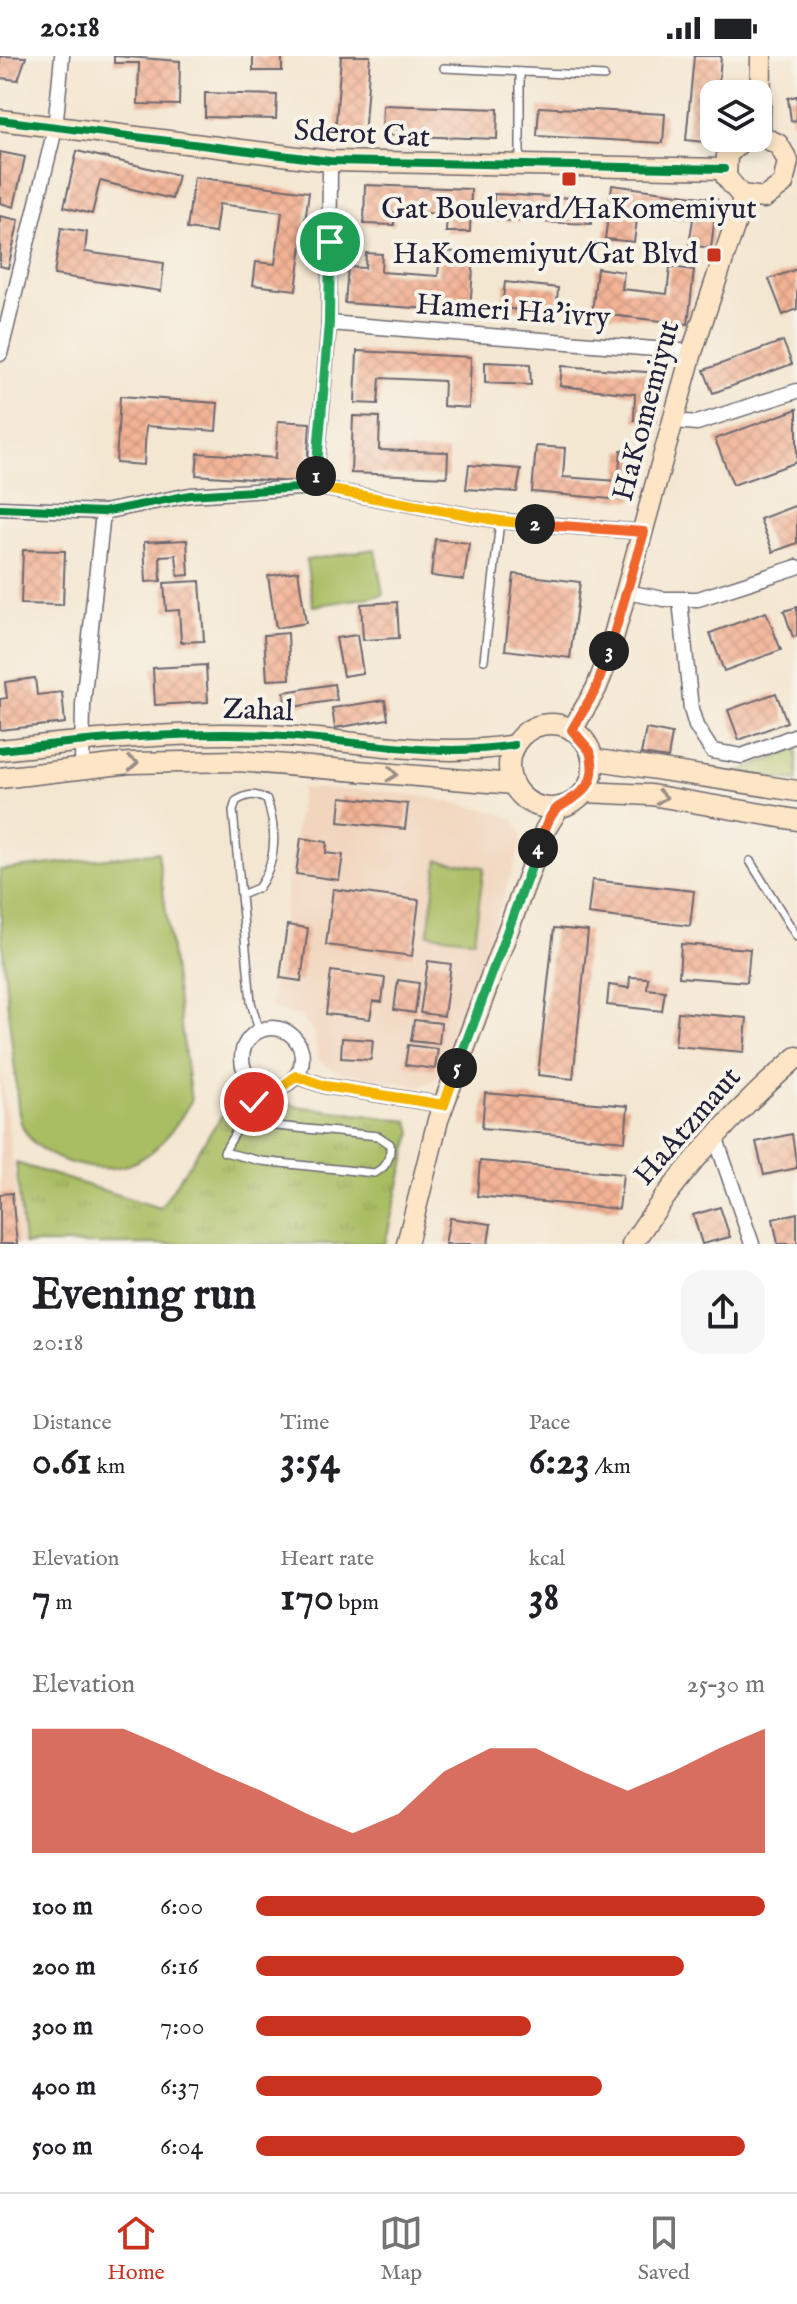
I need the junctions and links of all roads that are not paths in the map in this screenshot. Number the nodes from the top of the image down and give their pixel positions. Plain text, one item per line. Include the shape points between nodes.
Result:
1 (62, 56) edge
2 (761, 56) edge
3 (444, 68) dead end
4 (520, 72) junction
5 (604, 76) dead end
6 (759, 80) edge
7 (0, 120) edge
8 (55, 129) junction
9 (772, 142) edge
10 (729, 152) edge
11 (330, 161) junction
12 (792, 161) edge
13 (520, 164) junction
14 (724, 169) junction
15 (744, 197) junction
16 (5, 304) edge
17 (329, 323) junction
18 (692, 352) junction
19 (0, 354) edge
20 (797, 391) edge
21 (675, 421) junction
22 (315, 487) junction
23 (0, 508) edge
24 (103, 512) junction
25 (500, 521) junction
26 (644, 532) junction
27 (797, 567) edge
28 (626, 592) junction
29 (680, 600) junction
30 (484, 660) dead end
31 (572, 730) junction
32 (797, 735) edge
33 (82, 741) junction
34 (514, 745) junction
35 (0, 750) edge
36 (592, 759) junction
37 (82, 768) junction
38 (0, 778) edge
39 (797, 791) edge
40 (520, 792) junction
41 (584, 792) junction
42 (559, 807) junction
43 (797, 820) edge
44 (538, 848) junction
45 (750, 861) dead end
46 (241, 895) junction
47 (797, 937) edge
48 (259, 1031) junction
49 (797, 1057) edge
50 (296, 1076) junction
51 (262, 1087) junction
52 (444, 1105) junction
53 (245, 1117) junction
54 (715, 1136) junction
55 (407, 1244) edge
56 (632, 1244) edge
57 (752, 1244) edge

1 - 8 street
2 - 6 street
3 - 4 lane
4 - 5 lane
4 - 13 lane
7 - 8 street, Sderot Gat
8 - 11 street, Sderot Gat
8 - 16 street
9 - 12 street
10 - 14 street
11 - 13 street, Sderot Gat
11 - 17 street
12 - 15 street via 778,191 764,198
13 - 14 street, Sderot Gat
14 - 15 street
15 - 18 street, HaKomemiyut
16 - 19 street
17 - 18 street, Hameri Ha'ivry
17 - 22 street
18 - 21 street, HaKomemiyut
20 - 21 street via 697,423
21 - 26 street, HaKomemiyut
22 - 24 street via 190,495
22 - 25 street
23 - 24 street
24 - 33 street
25 - 26 street
25 - 30 lane
26 - 28 street, HaKomemiyut
27 - 29 street
28 - 29 street
28 - 31 street, HaKomemiyut via 596,689
29 - 32 street via 691,709 712,751 742,756
31 - 34 street via 540,725
31 - 36 street via 586,743
33 - 34 street, Zahal via 216,733 460,752
33 - 35 street, Zahal
33 - 37 street
34 - 40 street via 508,765
36 - 39 street
36 - 41 street
37 - 38 street, Zahal
37 -> 40 street, Zahal via 238,761
40 - 42 street via 536,805
40 - 44 street via 537,817
41 - 42 street
41 -> 43 street via 651,795
42 - 44 street
44 - 52 street
45 - 47 lane
46 - 46 lane via 233,811 236,801 258,795 267,800 272,816 272,862 258,888
46 - 48 lane via 251,1002
48 - 50 street via 275,1029 293,1038 302,1056
48 - 51 street via 248,1040 241,1059 248,1078
49 - 54 street, HaAtzmaut
50 - 51 street via 283,1086
50 - 52 street via 325,1086
51 - 53 lane
52 - 55 street
53 - 53 lane via 224,1152 235,1157 374,1173 383,1170 391,1152 390,1144 378,1136 266,1125
54 - 56 street, HaAtzmaut
54 - 57 street

